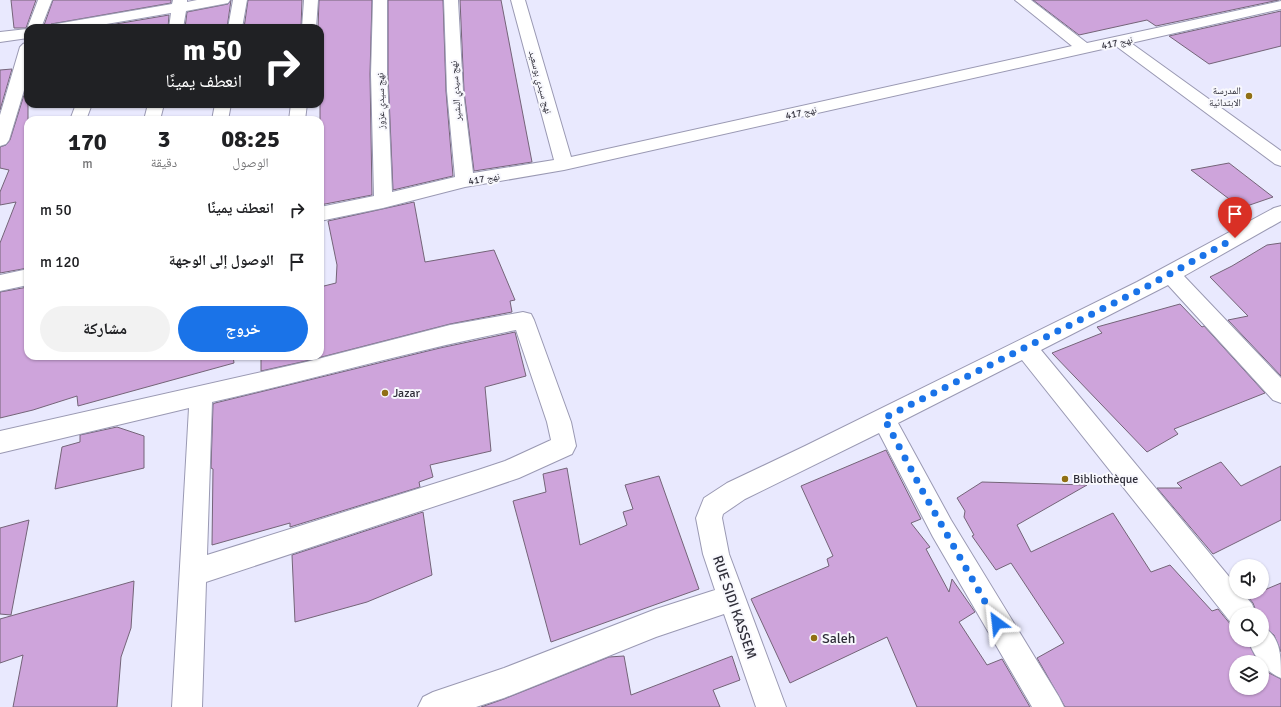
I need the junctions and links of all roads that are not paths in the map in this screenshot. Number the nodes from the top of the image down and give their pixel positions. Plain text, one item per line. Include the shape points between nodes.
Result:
1 (45, 0) edge
2 (223, 0) edge
3 (240, 0) edge
4 (311, 0) edge
5 (380, 0) edge
6 (451, 0) edge
7 (518, 0) edge
8 (1022, 0) edge
9 (179, 3) edge
10 (1281, 5) edge
11 (110, 23) edge
12 (36, 24) edge
13 (99, 24) edge
14 (176, 24) edge
15 (236, 24) edge
16 (309, 24) edge
17 (24, 34) edge
18 (0, 37) edge
19 (1120, 42) junction
20 (1085, 49) junction
21 (24, 57) edge
22 (8, 97) edge
23 (0, 140) edge
24 (1281, 160) edge
25 (564, 164) junction
26 (465, 181) junction
27 (383, 201) junction
28 (324, 213) edge
29 (1279, 218) edge
30 (1170, 274) junction
31 (24, 278) edge
32 (0, 283) edge
33 (1025, 347) junction
34 (1281, 393) edge
35 (201, 395) junction
36 (884, 418) junction
37 (0, 442) edge
38 (192, 573) junction
39 (731, 598) junction
40 (1236, 607) edge
41 (1268, 647) edge
42 (1281, 664) edge
43 (186, 707) edge
44 (432, 707) edge
45 (771, 707) edge
46 (1049, 707) edge

1 - 12 street
2 - 9 street
3 - 15 street
4 - 16 street
5 - 27 street, نهج سيدي عزوز via 379,74
6 - 26 street, نهج سيدي البشير via 456,116
7 - 25 street, نهج سيدي بوسعيد
8 - 20 street
9 - 11 street
9 - 14 street
10 - 19 street, نهج 417
11 - 13 street
17 - 18 street
19 - 20 street, نهج 417
19 - 24 street
20 - 25 street, نهج 417
21 - 22 street
22 - 23 street
25 - 26 street, نهج 417
26 - 27 street, نهج 417
27 - 28 street, نهج 417
29 - 30 street
30 - 33 street
30 - 34 street
31 - 32 street
33 - 36 street
33 - 40 street
35 - 37 street
35 - 38 street
35 - 38 street via 450,334 523,320 559,422 564,446 478,481
36 - 39 street, RUE SIDI KASSEM via 736,491 713,506 709,518 716,554
36 - 46 street via 1005,636
38 - 43 street
39 - 44 street via 656,623 504,683
39 - 45 street, RUE SIDI KASSEM
41 - 42 street

